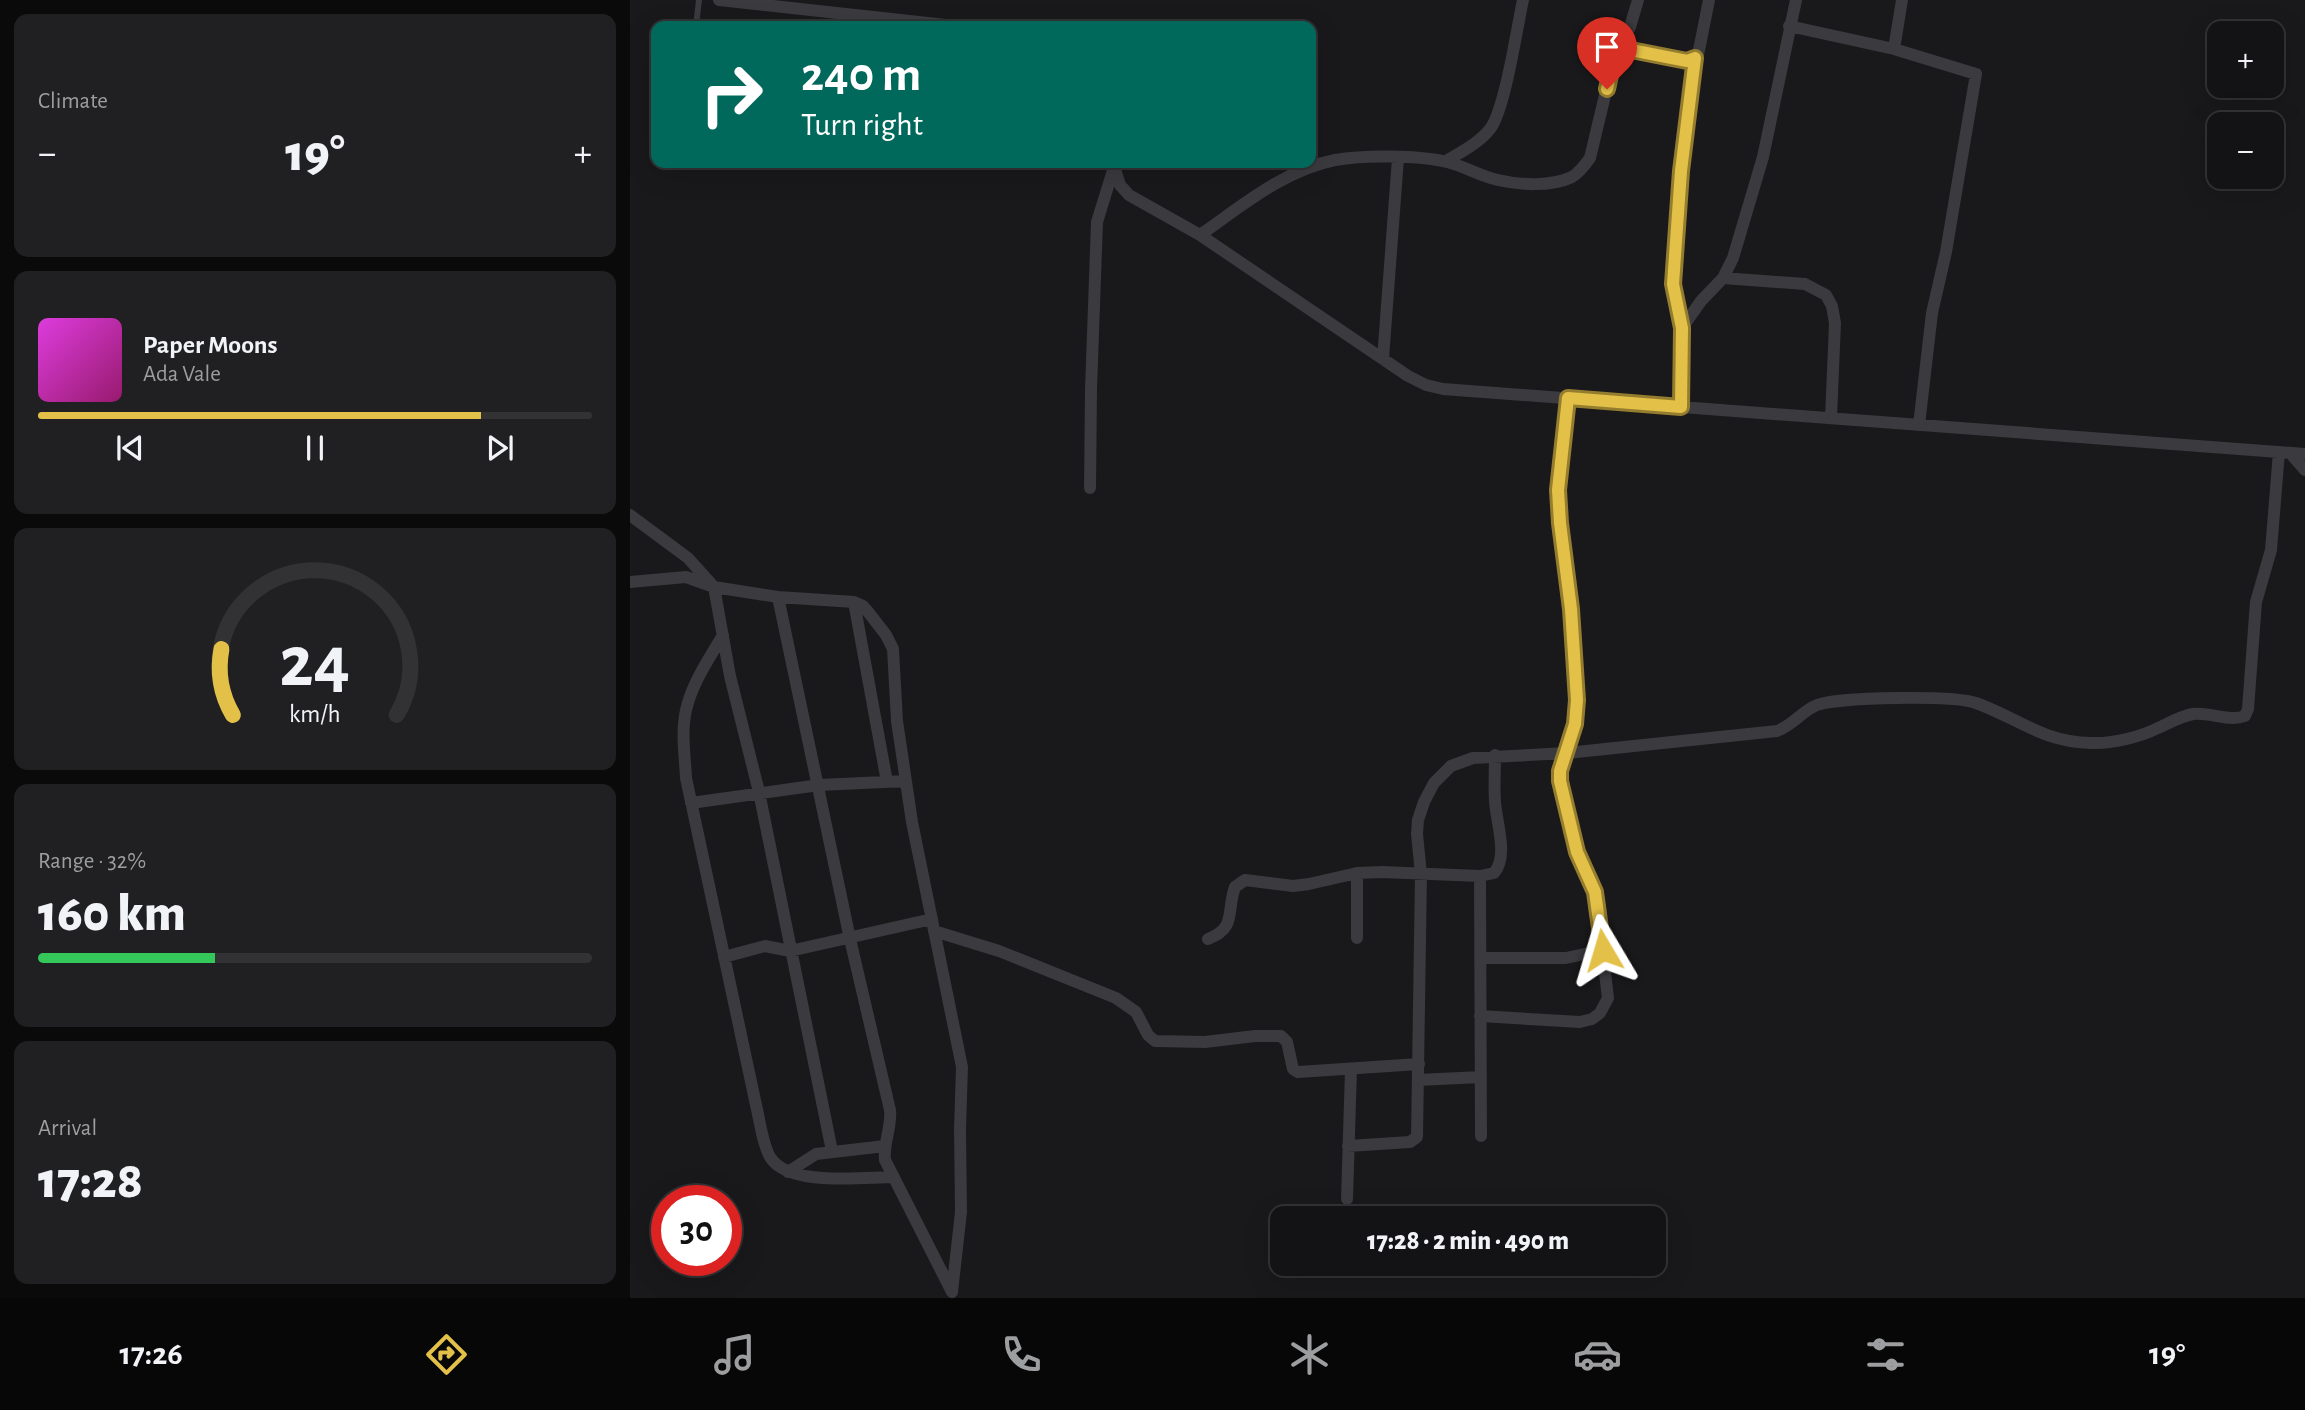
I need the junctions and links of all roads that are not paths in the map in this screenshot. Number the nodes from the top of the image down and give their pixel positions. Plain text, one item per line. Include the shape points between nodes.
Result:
1 (699, 0) edge
2 (719, 0) edge
3 (1523, 0) edge
4 (1637, 0) edge
5 (1709, 0) edge
6 (1796, 0) edge
7 (1902, 0) edge
8 (841, 7) edge
9 (697, 21) edge
10 (925, 21) edge
11 (1789, 26) junction
12 (1621, 48) junction
13 (1895, 49) junction
14 (1695, 58) junction
15 (1398, 158) junction
16 (1446, 162) junction
17 (1316, 165) edge
18 (1112, 168) edge
19 (1114, 168) edge
20 (1306, 168) edge
21 (1200, 235) junction
22 (1723, 278) junction
23 (1682, 328) junction
24 (1383, 359) junction
25 (1568, 398) junction
26 (1681, 407) junction
27 (1831, 418) junction
28 (1919, 425) junction
29 (2284, 452) junction
30 (2305, 454) edge
31 (2305, 470) edge
32 (1090, 488) dead end
33 (630, 515) edge
34 (630, 582) edge
35 (715, 587) junction
36 (778, 597) junction
37 (853, 601) junction
38 (723, 635) junction
39 (1567, 753) junction
40 (1494, 755) junction
41 (906, 781) junction
42 (887, 782) junction
43 (819, 785) junction
44 (759, 792) junction
45 (691, 803) junction
46 (1357, 873) junction
47 (1422, 874) junction
48 (1480, 876) junction
49 (933, 925) junction
50 (1357, 938) dead end
51 (850, 939) junction
52 (1208, 939) dead end
53 (1603, 950) junction
54 (790, 951) junction
55 (723, 957) junction
56 (1480, 957) junction
57 (1480, 1016) junction
58 (1419, 1064) junction
59 (1351, 1069) junction
60 (1481, 1077) junction
61 (1418, 1080) junction
62 (1481, 1136) dead end
63 (885, 1146) junction
64 (1348, 1146) junction
65 (832, 1151) junction
66 (788, 1172) junction
67 (894, 1177) junction
68 (1347, 1199) dead end
69 (953, 1295) edge

1 - 9 lane
2 - 8 street
3 - 16 street via 1499,111 1491,128
4 - 12 street
5 - 14 street
6 - 11 street
7 - 13 street
8 - 10 street
11 - 13 street
11 - 22 street via 1763,157
12 - 14 street via 1687,61
12 - 16 street via 1612,66 1590,158 1571,177 1522,184
13 - 28 street via 1972,71 1977,78 1932,313
14 - 23 street via 1673,284
15 - 16 street
15 - 17 street
15 - 24 street
18 - 32 street via 1097,222
19 - 21 street via 1129,195
20 - 21 street
21 - 24 street
22 - 23 street
22 - 27 street via 1805,284 1826,295 1835,323
23 - 26 street
24 - 25 street via 1417,380 1443,388
25 - 26 street
25 - 39 street via 1558,490 1577,700
26 - 27 street
27 - 28 street
28 - 29 street
29 - 30 street
29 - 31 street
29 - 39 street via 2271,550 2256,602 2248,709 2238,719 2191,714 2146,733 2095,743 2048,736 1970,701 1849,701 1821,703 1777,732
33 - 35 street via 688,558
34 - 35 street via 686,577
35 - 36 street
35 - 38 street
36 - 37 street
36 - 43 street
37 - 41 street via 869,613 891,643
37 - 42 street
38 - 44 street
38 - 45 street via 693,687 686,711 683,738
39 - 40 street
39 - 53 street via 1560,771 1561,789 1577,852 1595,892
40 - 47 street via 1451,766 1434,783 1418,820
40 - 48 street via 1500,864 1494,873
41 - 42 street
41 - 49 street
42 - 43 street
43 - 44 street
43 - 51 street
44 - 45 street
44 - 54 street
45 - 55 street
46 - 47 street
46 - 50 street
46 - 52 street via 1293,886 1240,882 1232,894 1227,927
47 - 48 street
47 - 58 street
48 - 56 street
49 - 51 street
49 - 59 street via 1116,998 1136,1012 1155,1041 1205,1042 1274,1035 1287,1042 1295,1071
49 - 69 street via 962,1067 961,1212
51 - 54 street
51 - 63 street via 890,1110
53 - 56 street via 1566,958
53 - 57 street via 1608,998 1601,1013 1592,1019 1570,1023
54 - 55 street via 765,946
54 - 65 street
55 - 66 street via 769,1155
56 - 57 street
57 - 60 street
58 - 59 street
58 - 61 street
59 - 64 street
60 - 61 street
60 - 62 street
61 - 64 street via 1415,1140
63 - 65 street
63 - 67 street via 885,1160
64 - 68 street
65 - 66 street via 809,1156
66 - 67 street via 814,1177
67 - 69 street

